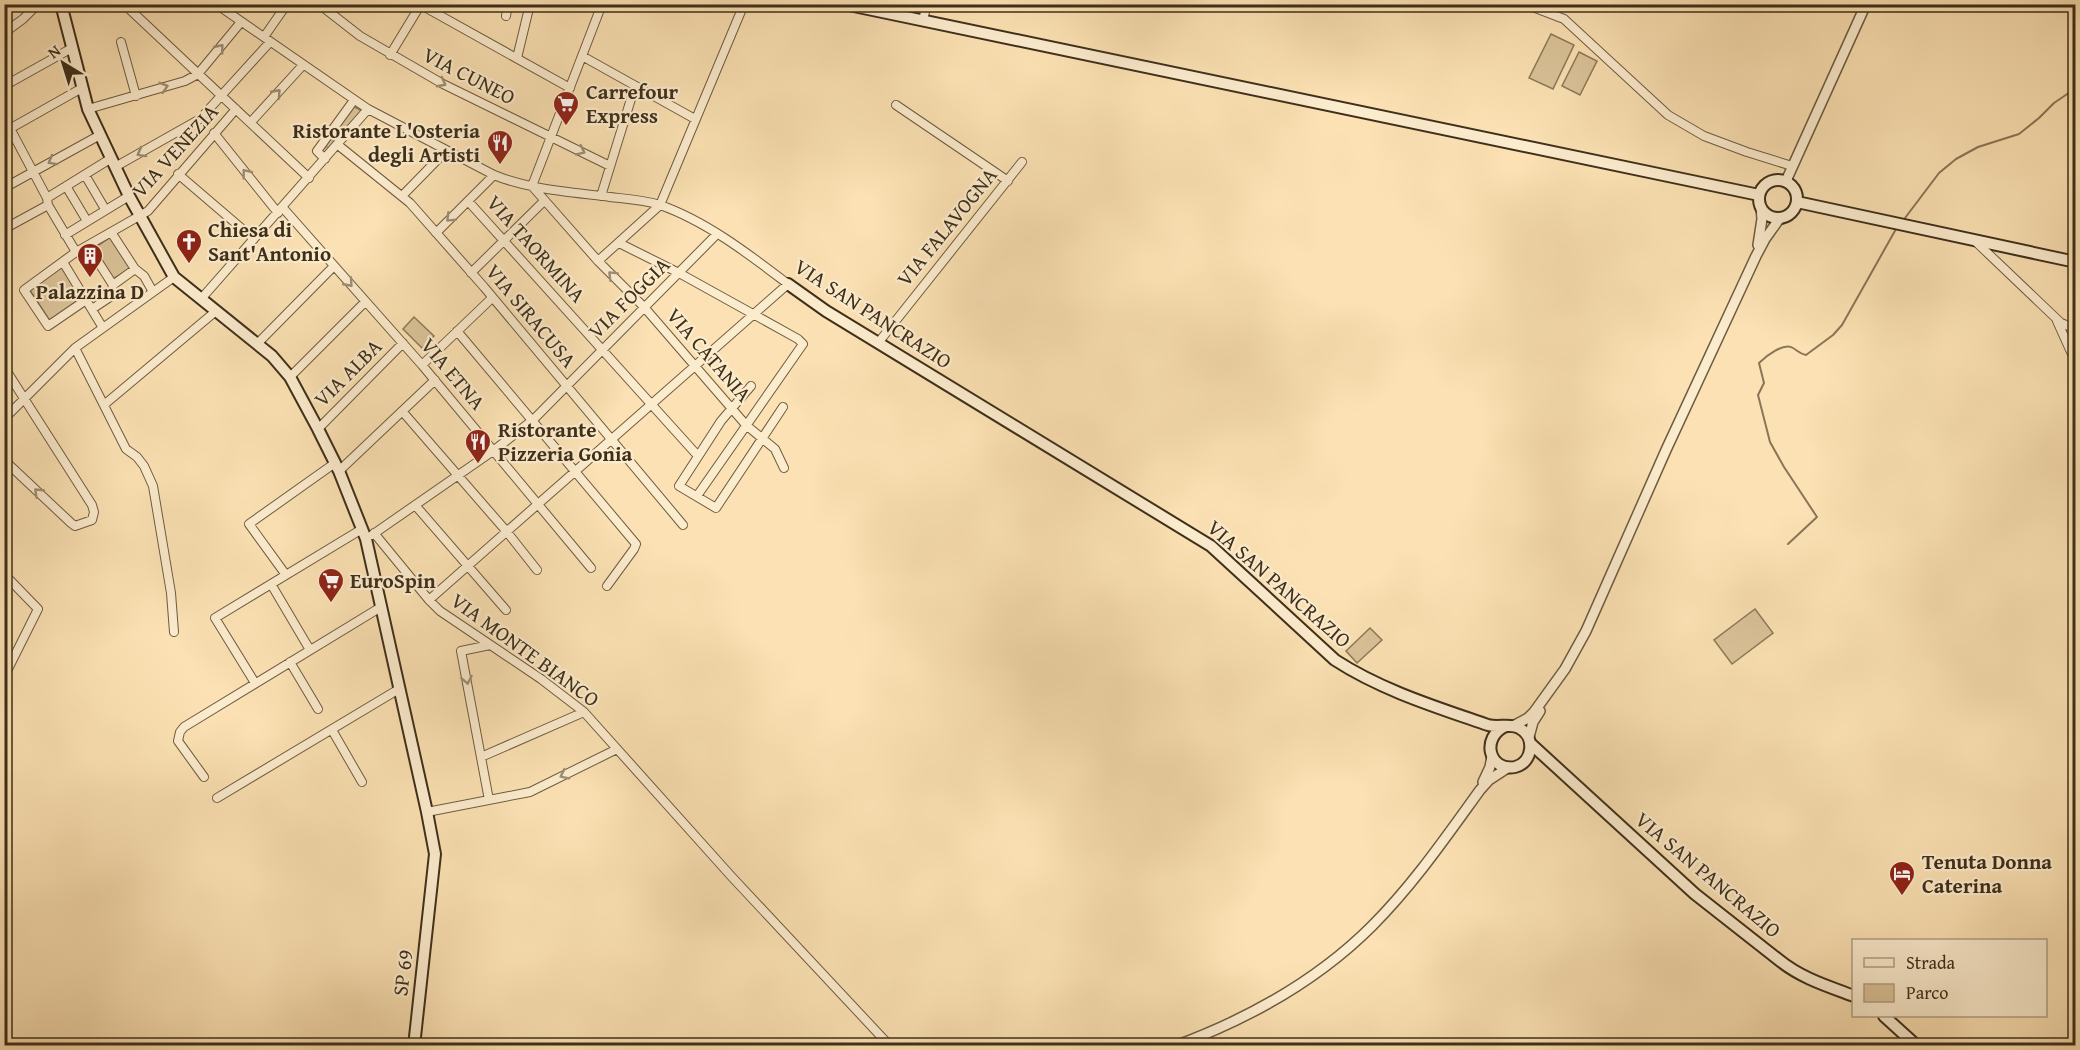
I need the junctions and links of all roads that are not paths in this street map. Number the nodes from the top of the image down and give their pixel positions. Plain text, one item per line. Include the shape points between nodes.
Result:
1 (38, 4) edge
2 (61, 4) edge
3 (124, 4) edge
4 (216, 4) edge
5 (287, 4) edge
6 (319, 4) edge
7 (508, 4) edge
8 (530, 4) edge
9 (602, 4) edge
10 (744, 4) edge
11 (844, 4) edge
12 (927, 4) edge
13 (1525, 4) edge
14 (1866, 4) edge
15 (421, 5) edge
16 (506, 16) dead end
17 (923, 20) junction
18 (241, 22) junction
19 (4, 33) edge
20 (267, 39) junction
21 (121, 42) dead end
22 (72, 48) junction
23 (390, 55) junction
24 (582, 56) junction
25 (518, 58) junction
26 (303, 65) junction
27 (198, 74) junction
28 (4, 86) edge
29 (635, 86) junction
30 (82, 88) junction
31 (570, 88) junction
32 (136, 96) junction
33 (222, 96) junction
34 (354, 100) junction
35 (896, 105) dead end
36 (88, 109) junction
37 (236, 109) junction
38 (368, 109) junction
39 (4, 117) edge
40 (695, 119) junction
41 (251, 122) junction
42 (8, 130) edge
43 (214, 134) junction
44 (100, 135) junction
45 (551, 137) junction
46 (338, 145) junction
47 (446, 151) junction
48 (325, 159) junction
49 (1023, 162) dead end
50 (113, 163) junction
51 (610, 166) junction
52 (1792, 166) junction
53 (33, 172) junction
54 (178, 174) junction
55 (85, 175) junction
56 (494, 175) junction
57 (309, 178) junction
58 (1008, 181) junction
59 (1786, 181) junction
60 (66, 186) junction
61 (532, 186) junction
62 (4, 188) edge
63 (1759, 195) junction
64 (129, 196) junction
65 (402, 196) junction
66 (601, 196) junction
67 (47, 201) junction
68 (468, 201) junction
69 (544, 201) junction
70 (1797, 202) junction
71 (660, 205) junction
72 (1761, 207) junction
73 (105, 209) junction
74 (280, 211) junction
75 (139, 216) junction
76 (1780, 218) junction
77 (87, 221) junction
78 (4, 229) edge
79 (111, 232) junction
80 (436, 233) junction
81 (717, 234) junction
82 (65, 235) junction
83 (254, 239) junction
84 (504, 241) junction
85 (1975, 241) junction
86 (619, 243) junction
87 (88, 246) junction
88 (76, 252) junction
89 (1756, 256) junction
90 (598, 261) junction
91 (63, 262) junction
92 (2076, 262) edge
93 (334, 266) junction
94 (135, 269) junction
95 (471, 273) junction
96 (678, 273) junction
97 (174, 277) junction
98 (788, 284) junction
99 (113, 285) junction
100 (153, 292) junction
101 (492, 298) junction
102 (201, 299) junction
103 (86, 300) junction
104 (365, 302) junction
105 (644, 307) junction
106 (92, 309) junction
107 (216, 311) junction
108 (752, 315) junction
109 (2056, 318) junction
110 (103, 328) junction
111 (2076, 329) edge
112 (457, 331) junction
113 (403, 343) junction
114 (878, 343) junction
115 (256, 344) junction
116 (75, 348) junction
117 (603, 350) junction
118 (2076, 363) edge
119 (695, 364) junction
120 (422, 365) junction
121 (4, 367) edge
122 (290, 377) junction
123 (435, 380) junction
124 (567, 386) junction
125 (751, 386) dead end
126 (23, 399) junction
127 (651, 403) junction
128 (105, 404) junction
129 (783, 407) dead end
130 (733, 410) junction
131 (402, 411) junction
132 (4, 419) edge
133 (533, 420) junction
134 (746, 424) junction
135 (318, 429) junction
136 (611, 438) junction
137 (761, 439) junction
138 (493, 451) junction
139 (698, 456) junction
140 (4, 460) edge
141 (337, 467) junction
142 (784, 468) dead end
143 (575, 470) junction
144 (458, 475) junction
145 (697, 496) junction
146 (538, 504) junction
147 (415, 505) junction
148 (683, 525) dead end
149 (365, 530) junction
150 (507, 532) junction
151 (468, 566) junction
152 (591, 568) dead end
153 (537, 570) dead end
154 (4, 574) edge
155 (286, 575) junction
156 (270, 584) junction
157 (607, 586) dead end
158 (429, 600) junction
159 (381, 607) junction
160 (506, 610) dead end
161 (174, 632) dead end
162 (490, 645) junction
163 (310, 650) junction
164 (290, 662) junction
165 (4, 677) edge
166 (255, 683) junction
167 (399, 689) junction
168 (1546, 696) junction
169 (318, 709) dead end
170 (584, 712) junction
171 (1479, 721) junction
172 (1509, 726) junction
173 (332, 730) junction
174 (1530, 740) junction
175 (617, 750) junction
176 (1491, 752) junction
177 (481, 757) junction
178 (1528, 758) junction
179 (1552, 762) junction
180 (1509, 767) junction
181 (204, 777) dead end
182 (362, 782) dead end
183 (1479, 790) junction
184 (217, 798) dead end
185 (489, 800) junction
186 (427, 812) junction
187 (1852, 995) edge
188 (1885, 1017) edge
189 (414, 1046) edge
190 (890, 1046) edge
191 (1175, 1046) edge
192 (1917, 1046) edge

1 - 19 street
2 - 22 main road
3 - 27 street
4 - 18 street, VIA SAN PANCRAZIO
5 - 20 street
6 - 23 street, VIA CUNEO
7 - 16 street
8 - 25 street
9 - 24 street
10 - 40 street
11 - 17 main road
12 - 17 street
13 - 52 street via 1564,19 1668,115 1704,136
14 - 52 street
15 - 23 street
15 - 25 street
17 - 63 main road
18 - 20 street, VIA SAN PANCRAZIO
27 -> 18 street
20 - 26 street, VIA SAN PANCRAZIO
20 - 33 street
21 - 32 street
22 - 28 street
22 - 30 main road
23 -> 45 street, VIA CUNEO
24 - 29 street
24 - 31 street
25 - 31 street
26 - 34 street, VIA SAN PANCRAZIO
41 -> 26 street
32 -> 27 street
27 - 33 street
29 - 40 street
29 - 51 street
30 - 36 main road
30 - 42 street
31 - 45 street
32 - 36 street
33 - 37 street
33 -> 50 street via 188,127
34 - 38 street, VIA SAN PANCRAZIO
34 - 48 street via 317,151
35 - 58 street
36 - 44 main road
37 - 41 street
37 - 43 street, VIA VENEZIA
38 - 46 street
38 - 47 street, VIA SAN PANCRAZIO
39 - 42 street
40 - 71 street
41 - 57 street
42 - 53 street
43 - 54 street, VIA VENEZIA
74 -> 43 street, VIA ETNA
44 - 50 main road
44 -> 53 street
45 -> 51 street, VIA CUNEO
45 - 61 street
46 - 48 street
46 - 65 street, VIA SIRACUSA
47 - 56 street, VIA SAN PANCRAZIO
47 - 65 street
48 - 57 street
49 - 58 street, VIA FALAVOGNA
50 - 55 street
50 - 64 main road
51 - 66 street
52 - 59 street
53 - 62 street
53 - 67 street
54 - 75 street, VIA VENEZIA via 148,211
54 - 83 street
55 - 60 street
55 - 73 street
56 - 61 street, VIA SAN PANCRAZIO
56 - 68 street
57 - 74 street
58 - 114 street, VIA FALAVOGNA
59 - 63 main road via 1769,182
59 - 70 main road via 1796,192
60 - 67 street
60 - 77 street
61 - 66 street, VIA SAN PANCRAZIO
61 - 69 street, VIA CATANIA
63 - 72 main road
64 - 73 street
64 - 75 main road
65 - 80 street, VIA SIRACUSA
66 - 71 street, VIA SAN PANCRAZIO
67 - 78 street
67 - 82 street
68 -> 80 street
68 - 84 street, VIA TAORMINA
69 - 84 street
69 - 90 street, VIA CATANIA
70 - 76 main road via 1791,213
70 - 85 main road
71 - 81 street, VIA SAN PANCRAZIO
71 - 86 street
72 - 76 main road via 1769,216
72 - 89 street
73 - 77 street
74 - 83 street
74 - 93 street, VIA ETNA
75 - 79 street, VIA VENEZIA
75 - 97 main road
76 - 89 street
77 - 82 street
79 - 87 street, VIA VENEZIA
79 - 94 street
80 - 95 street, VIA SIRACUSA
81 - 96 street, VIA FOGGIA
81 - 98 street, VIA SAN PANCRAZIO
82 - 88 street
83 - 102 street
84 - 95 street
84 - 117 street, VIA TAORMINA
85 - 92 main road
85 - 109 street
86 - 90 street
86 - 96 street
87 - 88 street, VIA VENEZIA
87 - 99 street
88 - 91 street, VIA VENEZIA
89 - 168 street via 1586,631
105 -> 90 street, VIA CATANIA
91 - 103 street
91 - 103 street, VIA VENEZIA via 24,290 48,326
93 -> 104 street, VIA ETNA
93 - 115 street
94 - 99 street
94 - 100 street
95 - 101 street, VIA SIRACUSA
96 - 105 street, VIA FOGGIA
96 - 108 street
97 - 100 street
97 - 102 main road, SP 69
98 - 108 street
98 - 114 main road, VIA SAN PANCRAZIO
99 - 106 street via 110,297
100 - 110 street
101 - 112 street
101 - 124 street, VIA SIRACUSA
102 - 107 main road, SP 69
103 - 106 street
104 - 113 street, VIA ETNA
104 - 122 street
105 - 117 street, VIA FOGGIA
105 - 119 street, VIA CATANIA
106 - 110 street
107 - 115 main road, SP 69
107 - 128 street
108 - 119 street
108 - 134 street via 802,344
109 - 111 street
109 - 118 street
110 - 116 street
112 - 120 street
112 - 133 street
113 - 120 street, VIA ETNA
113 - 135 street, VIA ALBA
114 - 171 main road, VIA SAN PANCRAZIO via 1211,546 1335,660 1355,673
115 - 122 main road, SP 69
116 - 126 street
116 - 128 street
117 - 124 street, VIA FOGGIA
117 - 127 street, VIA TAORMINA
119 - 127 street
119 - 130 street, VIA CATANIA
120 - 123 street, VIA ETNA
121 - 126 street
122 - 135 main road, SP 69
123 - 131 street
123 - 138 street, VIA ETNA
124 - 133 street, VIA FOGGIA
124 - 136 street, VIA SIRACUSA
125 - 130 street
126 - 132 street
126 -> 140 street via 86,496 94,512 92,520 75,526
127 - 136 street
127 - 139 street, VIA TAORMINA
128 - 161 street via 126,449 144,466 153,486
129 - 137 street
130 - 134 street, VIA CATANIA
130 - 139 street
131 - 141 street
131 - 144 street
133 - 138 street, VIA FOGGIA
133 - 143 street
134 - 137 street, VIA CATANIA
134 - 145 street
135 - 141 main road, SP 69
136 - 143 street
136 - 148 street, VIA SIRACUSA
137 - 142 street, VIA CATANIA via 775,449
137 - 145 street via 716,508
138 - 144 street, VIA FOGGIA
138 - 146 street, VIA ETNA
139 - 145 street via 678,486
141 - 149 main road, SP 69
141 - 155 street via 249,524
143 - 146 street
143 - 157 street via 636,544
144 - 147 street, VIA FOGGIA
144 - 150 street
146 - 150 street
146 - 152 street, VIA ETNA
147 - 149 street, VIA FOGGIA
147 - 151 street
149 - 155 street, VIA FOGGIA
149 - 158 street, VIA MONTE BIANCO
149 - 159 main road, SP 69
150 - 151 street
150 - 153 street
151 - 158 street
151 - 160 street
154 - 165 street via 39,609
155 - 156 street, VIA FOGGIA
156 - 163 street
156 - 166 street, VIA FOGGIA via 215,618
158 - 162 street, VIA MONTE BIANCO
159 - 163 street
159 - 167 main road, SP 69
162 - 170 street, VIA MONTE BIANCO
162 -> 177 street via 461,651
163 - 164 street
164 - 166 street
164 - 169 street
166 - 181 street via 180,732 178,741
167 - 173 street
167 - 186 main road, SP 69
168 - 172 street via 1528,718
168 - 174 street via 1533,722
170 - 175 street, VIA MONTE BIANCO
170 - 177 street
171 - 172 main road, VIA SAN PANCRAZIO
171 - 176 main road
172 - 174 main road via 1519,728
172 - 176 main road via 1495,733
173 - 182 street
173 - 184 street
174 - 178 main road
174 - 179 main road, VIA SAN PANCRAZIO
175 -> 185 street via 530,792
175 - 190 street, VIA MONTE BIANCO
176 - 180 main road via 1499,764
176 - 183 street via 1490,767
177 - 185 street
178 - 179 main road
178 - 180 main road
179 - 187 main road, VIA SAN PANCRAZIO via 1695,894 1785,965
180 - 183 street
183 - 191 street via 1405,890 1330,963 1245,1016
185 - 186 street
186 - 189 main road, SP 69 via 435,854
188 - 192 main road

